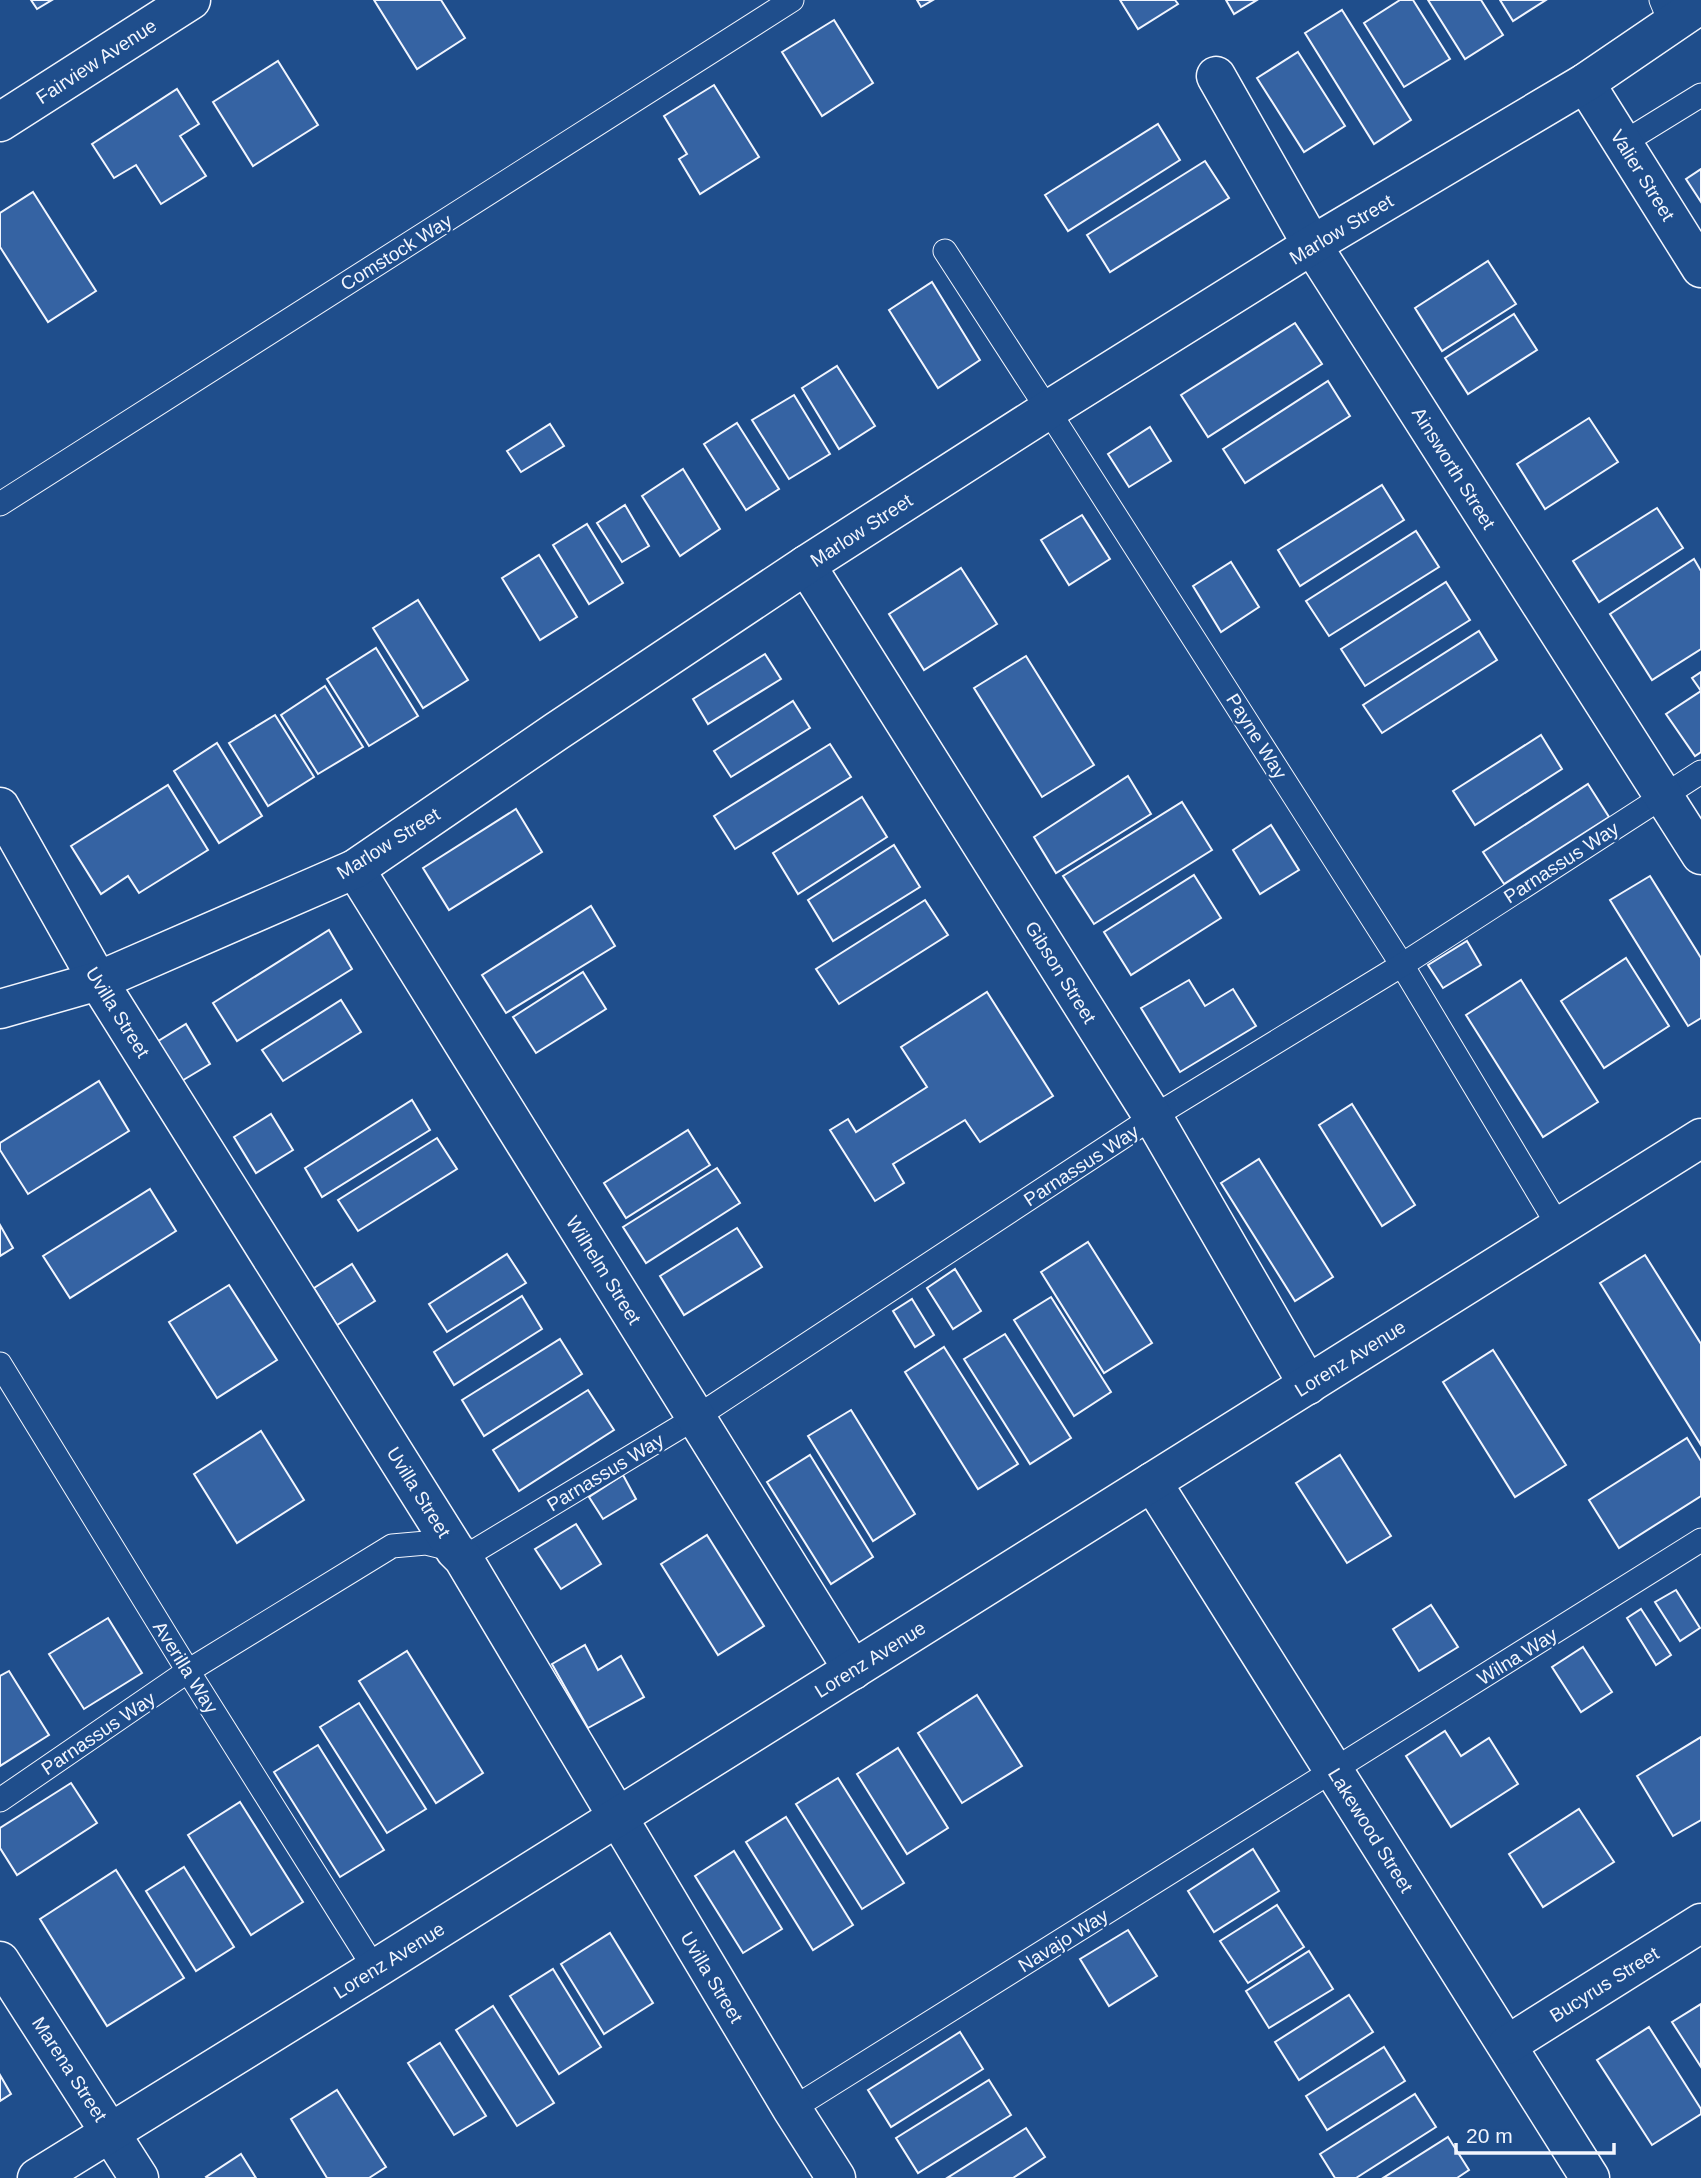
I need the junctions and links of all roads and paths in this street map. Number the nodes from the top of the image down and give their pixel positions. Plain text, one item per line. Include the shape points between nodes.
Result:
1 (191, 0) edge
2 (792, 0) edge
3 (1677, 9) edge
4 (1216, 76) dead end
5 (1585, 83) junction
6 (1701, 95) edge
7 (0, 122) edge
8 (1623, 143) junction
9 (1312, 245) junction
10 (945, 251) dead end
11 (1701, 268) edge
12 (1048, 410) junction
13 (0, 504) edge
14 (806, 565) junction
15 (1701, 772) edge
16 (1663, 796) junction
17 (0, 807) edge
18 (1701, 855) edge
19 (355, 869) junction
20 (1402, 965) junction
21 (98, 981) junction
22 (0, 1009) edge
23 (1153, 1117) junction
24 (1701, 1138) edge
25 (1559, 1227) junction
26 (0, 1364) edge
27 (1308, 1385) junction
28 (695, 1418) junction
29 (1152, 1482) junction
30 (1701, 1540) edge
31 (459, 1554) junction
32 (853, 1670) junction
33 (188, 1671) junction
34 (1334, 1771) junction
35 (0, 1800) edge
36 (617, 1818) junction
37 (1701, 1923) edge
38 (0, 1961) edge
39 (375, 1969) junction
40 (1507, 2045) junction
41 (792, 2109) junction
42 (110, 2132) junction
43 (37, 2178) edge
44 (139, 2178) edge
45 (836, 2178) edge
46 (1590, 2178) edge

1 - 7 street, Fairview Avenue
2 - 13 lane, Comstock Way
3 - 5 street, Marlow Street
4 - 9 street, Ainsworth Street
5 - 8 street, Valier Street
5 - 9 street, Marlow Street
6 - 8 lane
8 - 11 street, Valier Street
9 - 12 street, Marlow Street
9 - 16 street, Ainsworth Street
10 - 12 lane, Payne Way
12 - 14 street, Marlow Street
12 - 20 lane, Payne Way
14 - 19 street, Marlow Street
14 - 23 street, Gibson Street
15 - 16 lane, Parnassus Way
16 - 18 street, Ainsworth Street
16 - 20 lane, Parnassus Way
17 - 21 street, Uvilla Street
19 - 21 street, Marlow Street
19 - 28 street, Wilhelm Street
20 - 23 lane, Parnassus Way
20 - 25 lane, Payne Way
21 - 22 street, Marlow Street
21 - 31 street, Uvilla Street
23 - 27 street, Gibson Street
23 - 28 lane, Parnassus Way
24 - 25 street, Lorenz Avenue
25 - 27 street, Lorenz Avenue
26 - 33 lane, Averilla Way
27 - 29 street, Lorenz Avenue
28 - 31 lane, Parnassus Way
28 - 32 street, Wilhelm Street
29 - 32 street, Lorenz Avenue
29 - 34 street, Lakewood Street
30 - 34 lane, Wilna Way
31 - 33 lane, Parnassus Way via 426,1543 392,1546
31 - 36 street, Uvilla Street
32 - 36 street, Lorenz Avenue
33 - 35 lane, Parnassus Way
33 - 39 lane, Averilla Way
34 - 40 street, Lakewood Street
34 - 41 lane, Navajo Way
36 - 39 street, Lorenz Avenue
36 - 41 street, Uvilla Street
37 - 40 street, Bucyrus Street
38 - 42 street, Marena Street
39 - 42 street, Lorenz Avenue
40 - 46 street, Lakewood Street
41 - 45 street, Uvilla Street
42 - 43 street, Lorenz Avenue
42 - 44 street, Marena Street

